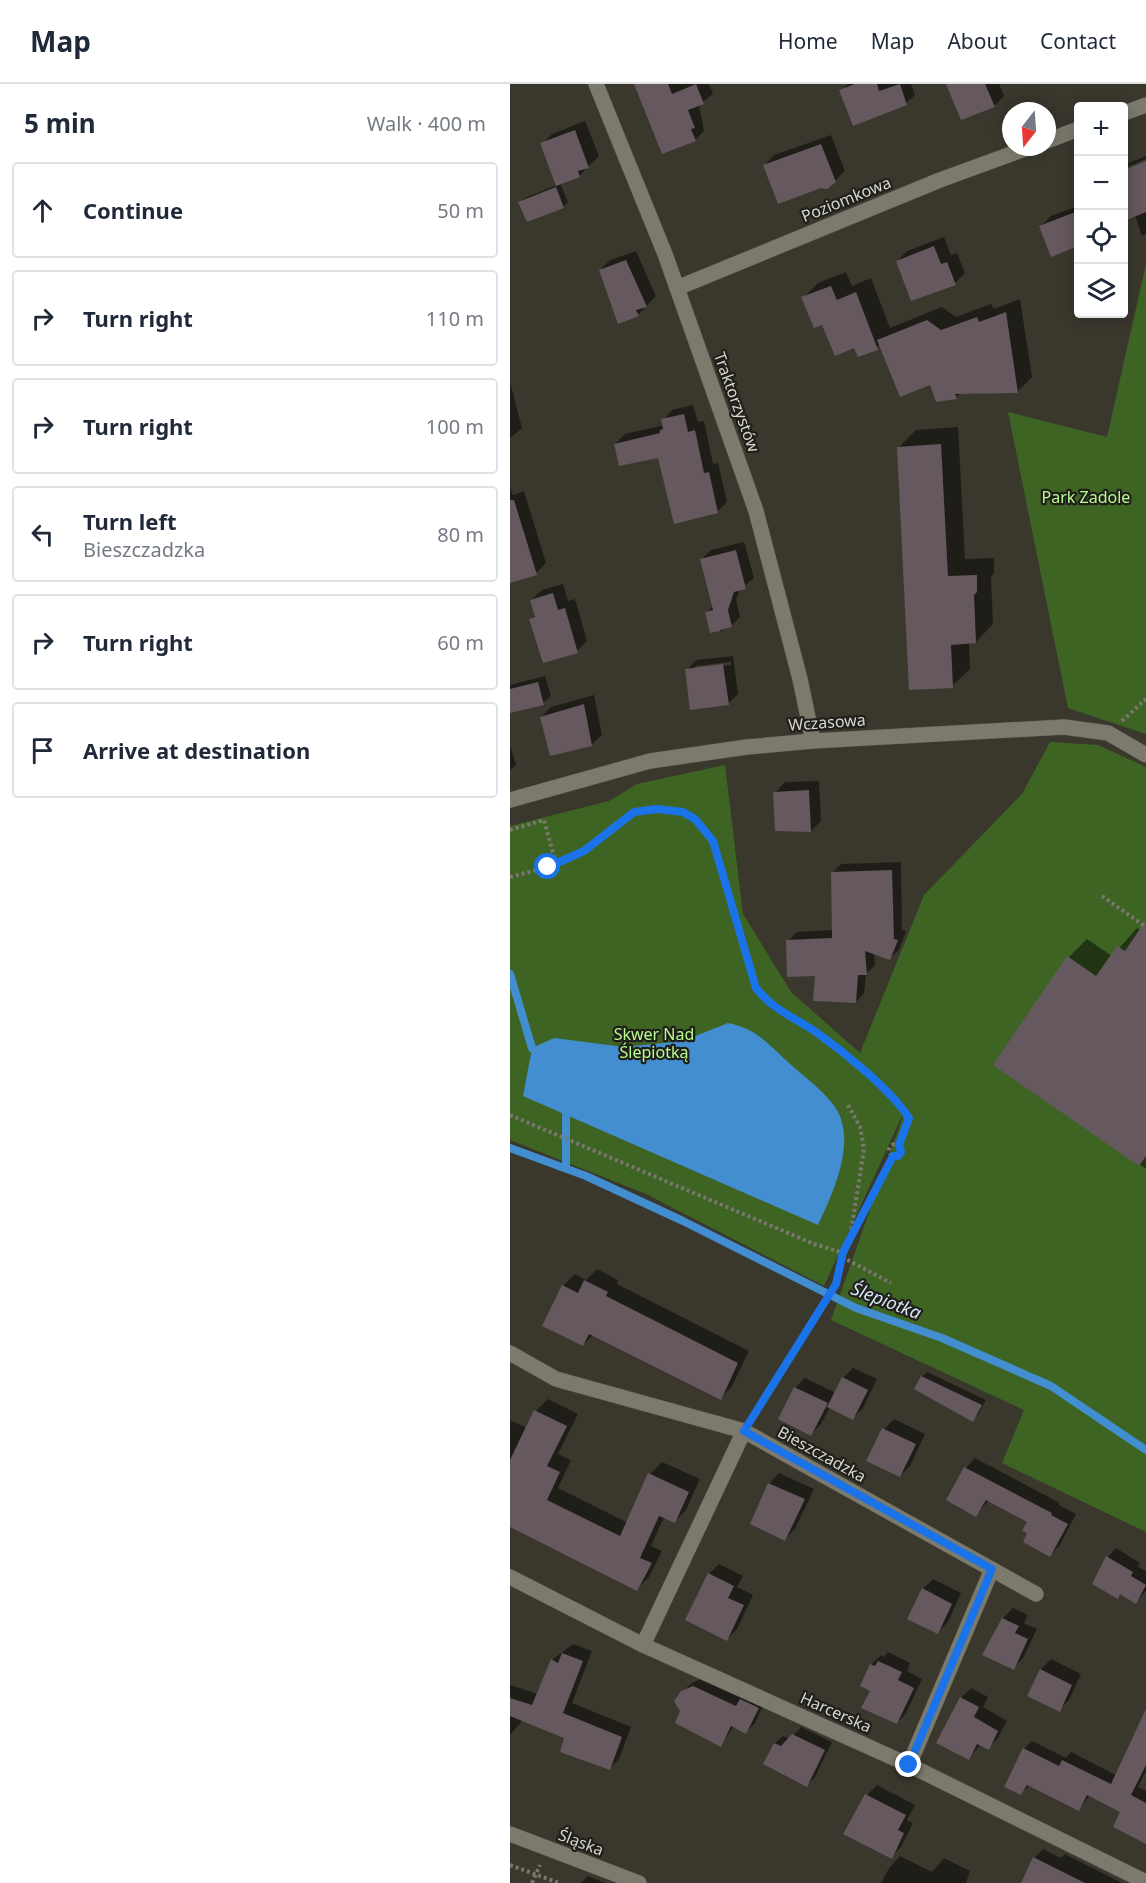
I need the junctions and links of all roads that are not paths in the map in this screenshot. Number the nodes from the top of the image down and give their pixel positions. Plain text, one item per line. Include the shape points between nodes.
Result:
1 (596, 84) edge
2 (1146, 105) edge
3 (1128, 112) edge
4 (1074, 131) edge
5 (1056, 138) edge
6 (1005, 156) edge
7 (677, 288) junction
8 (813, 741) junction
9 (1146, 755) edge
10 (510, 800) edge
11 (510, 1353) edge
12 (744, 1431) junction
13 (992, 1569) junction
14 (510, 1577) edge
15 (1036, 1594) dead end
16 (643, 1645) junction
17 (909, 1765) junction
18 (510, 1834) edge
19 (1146, 1882) edge
20 (639, 1883) edge

1 - 7 street, Traktorzystów
2 - 3 street
4 - 5 street
6 - 7 street, Poziomkowa
7 - 8 street, Traktorzystów via 756,511
8 - 9 street, Wczasowa via 1057,727 1108,733
8 - 10 street, Wczasowa via 650,760
11 - 12 street, Bieszczadzka via 556,1379
12 - 13 street, Bieszczadzka
12 - 16 street
13 - 15 street, Bieszczadzka
13 - 17 street
14 - 16 street, Harcerska
16 - 17 street, Harcerska
17 - 19 street, Harcerska
18 - 20 street, Śląska

